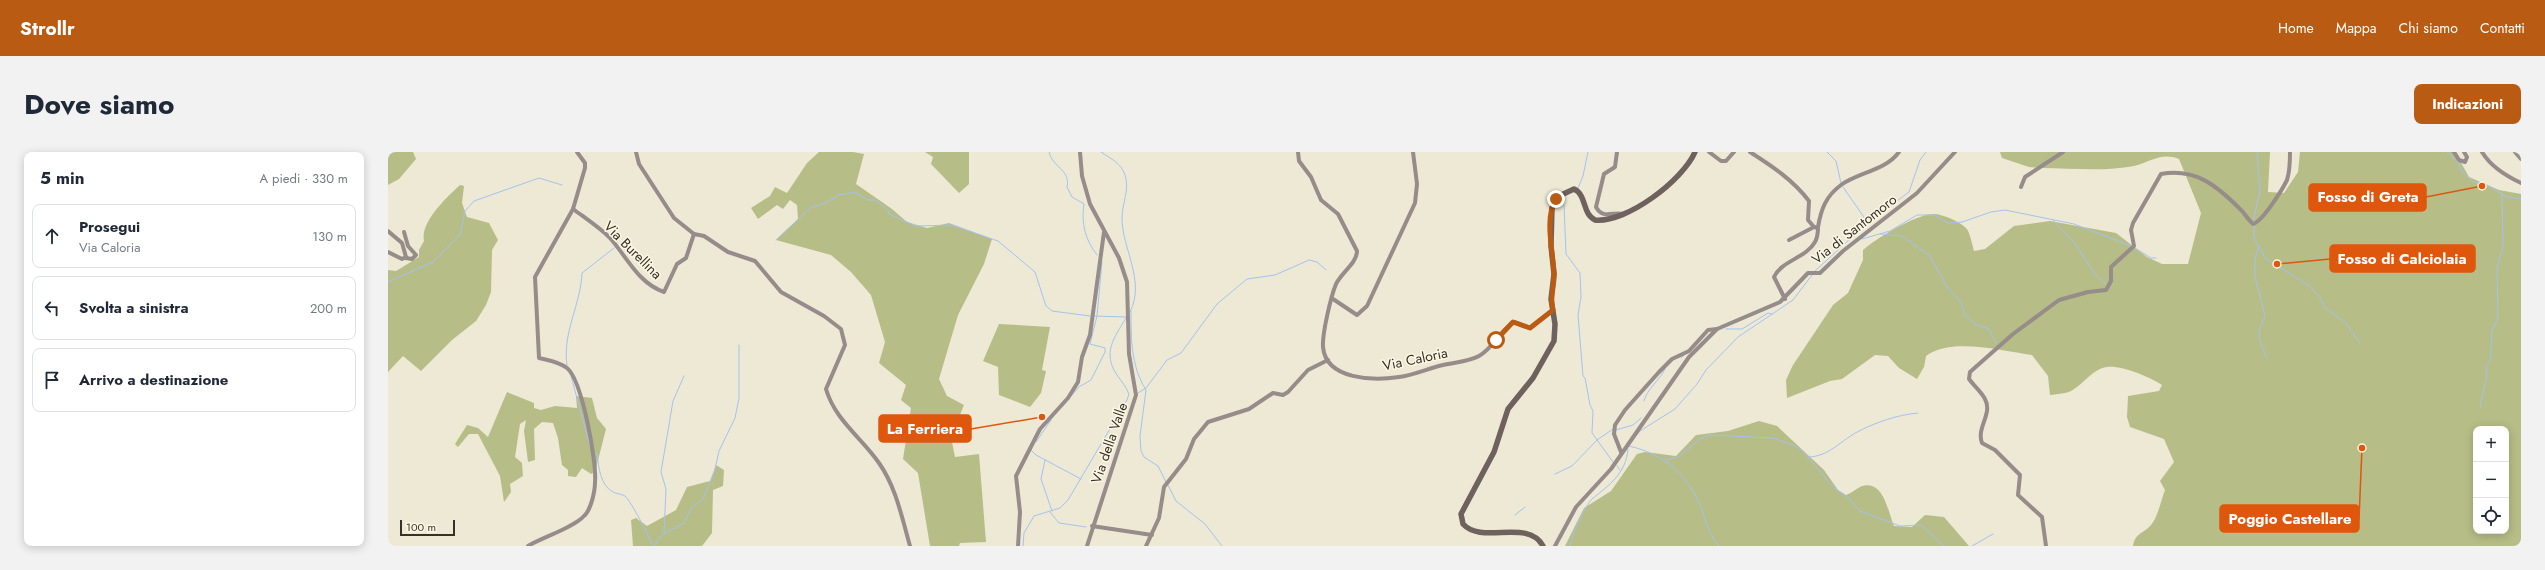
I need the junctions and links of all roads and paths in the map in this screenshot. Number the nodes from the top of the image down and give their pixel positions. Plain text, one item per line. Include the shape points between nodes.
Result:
1 (577, 152) edge
2 (636, 152) edge
3 (1080, 152) edge
4 (1298, 152) edge
5 (1413, 152) edge
6 (1617, 152) edge
7 (1695, 152) edge
8 (1709, 152) edge
9 (1734, 152) edge
10 (1750, 152) edge
11 (1899, 152) edge
12 (1955, 152) edge
13 (2063, 152) edge
14 (2290, 152) edge
15 (2454, 152) edge
16 (2464, 152) edge
17 (2482, 152) edge
18 (2515, 152) edge
19 (2521, 159) edge
20 (2521, 183) edge
21 (2021, 187) dead end
22 (573, 209) junction
23 (1624, 216) junction
24 (1816, 228) junction
25 (388, 231) edge
26 (404, 232) dead end
27 (1104, 232) junction
28 (694, 234) junction
29 (1789, 240) dead end
30 (388, 252) edge
31 (406, 258) junction
32 (1333, 299) junction
33 (1785, 299) junction
34 (1553, 310) junction
35 (1717, 329) junction
36 (1328, 360) junction
37 (1621, 452) junction
38 (1092, 526) junction
39 (1152, 535) junction
40 (528, 546) edge
41 (910, 546) edge
42 (1018, 546) edge
43 (1087, 546) edge
44 (1146, 546) edge
45 (1543, 546) edge
46 (1555, 546) edge
47 (2046, 546) edge

1 - 22 street via 585,163 585,168
2 - 28 street via 639,164 669,212
3 - 27 street, Via della Valle via 1082,176 1090,204
4 - 32 street via 1299,161 1311,177 1321,200 1338,214 1356,251 1356,258 1336,285
5 - 32 street via 1417,184 1415,204 1367,306 1357,315
6 - 23 street via 1615,167 1602,178 1596,208 1598,212 1606,215 1619,213
7 - 23 main road via 1678,175 1640,207
8 - 9 street via 1721,161 1726,161
10 - 24 street via 1781,172 1799,188 1809,201 1808,220
11 - 24 street via 1894,160 1848,181 1829,196
12 - 33 street, Via di Santomoro via 1911,198 1817,274 1806,274
13 - 21 street via 2025,177
14 - 47 street via 2287,180 2268,210 2253,224 2241,209 2193,174 2162,174 2133,223 2131,230 2134,246 2111,267 2111,281 2106,290 2059,300 2013,334 1970,372 1969,380 1982,394 1987,406 1979,434 1982,443 2000,455 2020,475 2018,495 2042,517
15 - 16 street via 2459,160 2465,162
17 - 20 street via 2503,174
18 - 19 street
22 - 28 street, Via Burellina via 610,238 635,271 664,292 677,264 686,258
22 - 40 street via 535,277 537,343 539,358 555,361 568,368 576,383 589,425 595,482 584,516 572,525
23 - 34 main road via 1600,221 1592,218 1579,193 1574,189 1556,199 1552,208 1550,235 1554,274 1551,299
24 - 29 street
24 - 33 street via 1813,245 1781,267 1775,275 1774,279
25 - 31 street via 402,243
26 - 31 street via 408,246 416,255 412,259
27 - 38 street, Via della Valle via 1119,258 1127,282 1129,354 1136,395
27 - 42 street via 1090,335 1082,358 1078,382 1068,398 1040,429 1016,476 1020,504
28 - 41 street via 704,236 728,252 755,261 781,292 824,316 840,329 845,345 826,389 830,404 879,462 892,485
30 - 31 street via 402,259
32 - 36 street via 1323,346
33 - 35 street, Via di Santomoro
34 - 36 street, Via Caloria via 1530,328 1515,322 1511,324 1477,357 1400,377 1363,378 1333,368
34 - 45 main road via 1555,334 1551,349 1533,378 1508,409 1494,452 1461,514 1463,524 1471,530 1530,535
35 - 37 street, Via di Santomoro via 1689,357
35 - 37 street, Via di Santomoro via 1708,330 1689,350 1672,359 1625,410 1615,425 1614,434
36 - 39 street via 1308,370 1283,395 1273,393 1249,409 1208,422 1194,439 1186,459 1164,487 1160,518
37 - 46 street, Via di Santomoro via 1611,469 1576,507
38 - 39 street
38 - 43 street, Via della Valle
39 - 44 street

